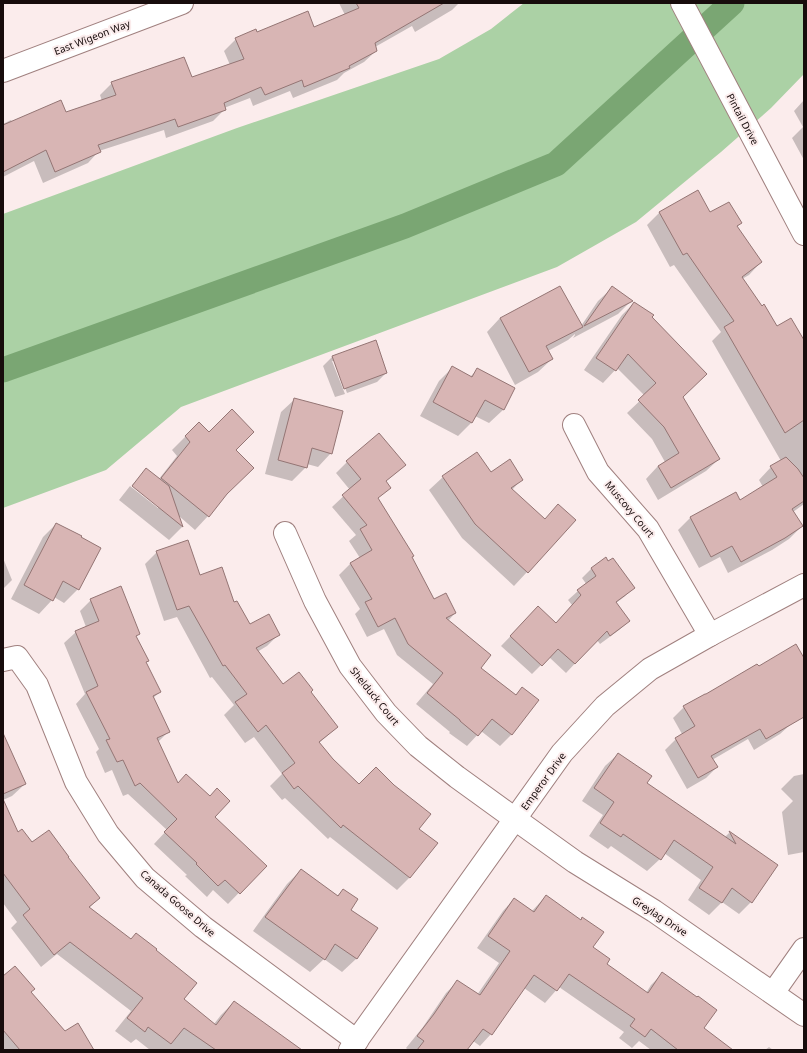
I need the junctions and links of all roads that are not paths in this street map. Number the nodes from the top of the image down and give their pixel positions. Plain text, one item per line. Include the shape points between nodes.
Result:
1 (182, 3) edge
2 (682, 3) edge
3 (3, 72) edge
4 (804, 234) edge
5 (574, 425) dead end
6 (285, 533) dead end
7 (804, 585) edge
8 (710, 635) junction
9 (10, 659) edge
10 (515, 820) junction
11 (804, 949) edge
12 (773, 993) junction
13 (804, 1015) edge
14 (354, 1045) edge

1 - 3 street, East Wigeon Way
2 - 4 street, Pintail Drive
5 - 8 street, Muscovy Court via 598,472 648,529
6 - 10 street, Shelduck Court via 315,601 350,666 386,712 418,746
7 - 8 street, Emperor Drive
8 - 10 street, Emperor Drive via 650,669 605,706 562,753
9 - 14 street, Canada Goose Drive via 37,684 76,782 108,834 145,878 203,927
10 - 12 street, Greylag Drive
10 - 14 street, Emperor Drive
11 - 12 street
12 - 13 street, Greylag Drive

